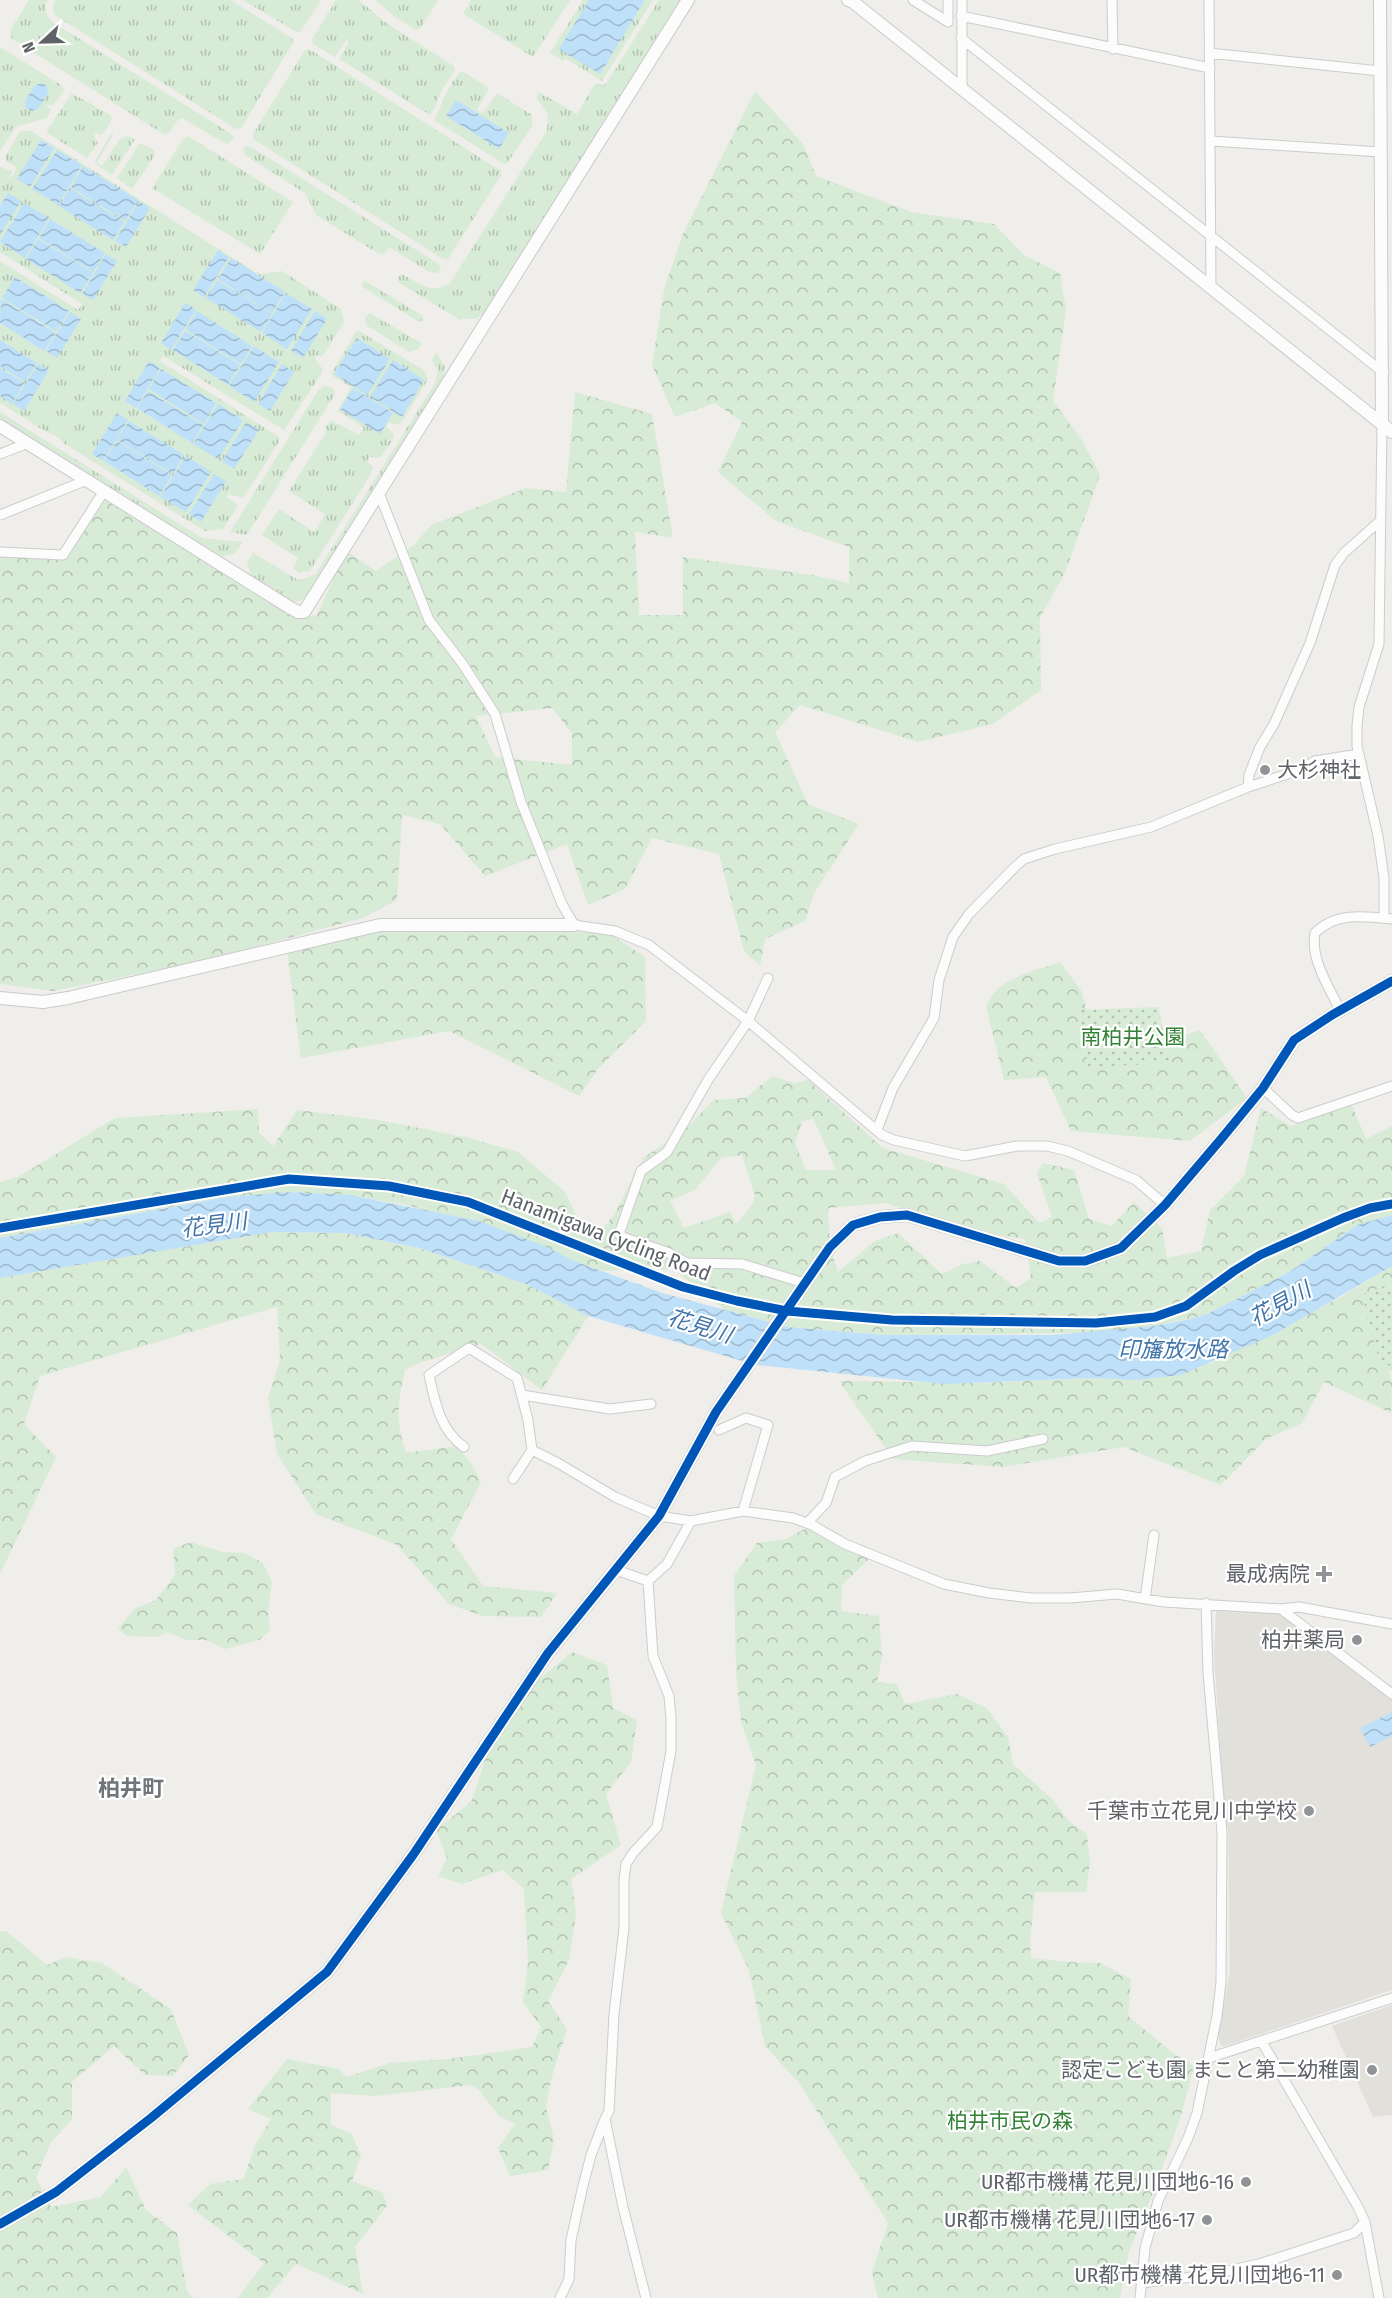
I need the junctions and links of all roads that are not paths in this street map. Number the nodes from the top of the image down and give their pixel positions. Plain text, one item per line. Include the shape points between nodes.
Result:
1 (688, 0) edge
2 (848, 0) edge
3 (913, 0) edge
4 (948, 0) edge
5 (962, 0) edge
6 (1112, 0) edge
7 (1209, 0) edge
8 (1380, 0) edge
9 (961, 16) junction
10 (962, 38) junction
11 (1113, 49) junction
12 (1209, 53) junction
13 (1209, 68) junction
14 (1380, 71) junction
15 (962, 88) junction
16 (1386, 91) edge
17 (1211, 141) junction
18 (1381, 152) junction
19 (1212, 238) junction
20 (1211, 288) junction
21 (1383, 373) junction
22 (0, 426) edge
23 (1387, 428) edge
24 (28, 443) junction
25 (0, 454) edge
26 (87, 480) junction
27 (104, 491) junction
28 (379, 493) junction
29 (0, 515) edge
30 (1381, 520) junction
31 (0, 552) edge
32 (1359, 754) junction
33 (1248, 787) junction
34 (1388, 919) edge
35 (574, 925) junction
36 (768, 978) dead end
37 (1392, 981) edge
38 (0, 998) edge
39 (1340, 1010) junction
40 (748, 1021) junction
41 (1392, 1086) edge
42 (1263, 1088) junction
43 (877, 1130) junction
44 (1165, 1204) junction
45 (801, 1288) junction
46 (522, 1395) junction
47 (651, 1404) dead end
48 (719, 1430) dead end
49 (1043, 1440) dead end
50 (464, 1447) dead end
51 (532, 1450) junction
52 (513, 1479) dead end
53 (743, 1511) junction
54 (659, 1516) junction
55 (691, 1521) junction
56 (807, 1523) junction
57 (1154, 1535) dead end
58 (616, 1570) junction
59 (648, 1581) junction
60 (1145, 1599) junction
61 (1206, 1603) junction
62 (1281, 1609) junction
63 (1392, 1624) edge
64 (1392, 1694) edge
65 (1392, 1998) edge
66 (1262, 2042) junction
67 (1209, 2058) junction
68 (605, 2119) junction
69 (1365, 2223) junction
70 (0, 2224) edge
71 (1142, 2283) junction
72 (560, 2298) edge
73 (646, 2298) edge
74 (1140, 2298) edge
75 (1379, 2298) edge

1 - 28 street
2 - 15 street
3 - 4 street via 948,22
5 - 9 street
6 - 11 street
7 - 12 street
8 - 14 street
9 - 10 street
9 - 11 street
10 - 15 street
10 - 19 street
11 - 13 street
12 - 13 street
12 - 14 street
13 - 17 street
14 - 16 street
15 - 20 street
16 - 18 street
17 - 18 street
17 - 19 street
18 - 21 street
19 - 20 street
19 - 21 street
20 - 23 street
21 - 23 street
22 - 24 street
23 - 30 street
24 - 25 street
24 - 26 street
26 - 27 street
26 - 29 street
27 - 28 street via 298,612 308,608
27 - 31 street via 63,555
28 - 35 street via 429,620 495,714 521,802
30 - 32 street via 1379,644 1359,706
30 - 33 street via 1335,565 1310,643 1260,747
32 - 33 street via 1315,761
32 - 34 street via 1378,836
33 - 43 street via 1151,827 1044,852 1015,867 969,914 953,937 939,980 934,1018 893,1088
34 - 39 street via 1348,916 1333,920 1315,933 1317,959
35 - 38 street via 380,925 68,998 43,1002
35 - 40 street via 615,931 649,945
36 - 40 street
37 - 39 street
39 - 42 street via 1294,1040
40 - 43 street
40 - 45 street via 667,1152 641,1171 619,1234 687,1263 742,1264
41 - 42 street via 1299,1118
42 - 44 street
43 - 44 street via 894,1140 965,1156 1017,1146 1068,1150 1136,1180
44 - 45 street via 1121,1248 1071,1262 1045,1258 907,1215 880,1217 853,1225 830,1246
45 - 54 street via 716,1412
46 - 47 street via 610,1409
46 - 50 street via 517,1378 469,1348 429,1375 447,1432
46 - 51 street
48 - 53 street via 746,1418 768,1425
49 - 56 street via 987,1451 912,1446 865,1461 835,1477 826,1503
51 - 52 street
51 - 54 street via 615,1497
53 - 55 street
53 - 56 street
54 - 55 street
54 - 58 street
55 - 59 street via 667,1564
56 - 60 street via 845,1544 944,1584 1031,1598 1117,1594
57 - 60 street
58 - 59 street
58 - 70 street via 548,1653 413,1854 327,1972 152,2118 56,2192
59 - 68 street via 653,1656 669,1696 671,1750 657,1827 626,1864 609,2111
60 - 61 street
61 - 62 street
61 - 67 street via 1222,1833 1221,1982
62 - 63 street via 1299,1607
62 - 64 street
65 - 66 street
66 - 67 street
66 - 69 street
67 - 71 street via 1193,2123 1158,2201 1145,2248
68 - 72 street via 591,2155 571,2240 570,2279
68 - 73 street
69 - 71 street via 1354,2233 1259,2264
69 - 75 street
71 - 74 street

